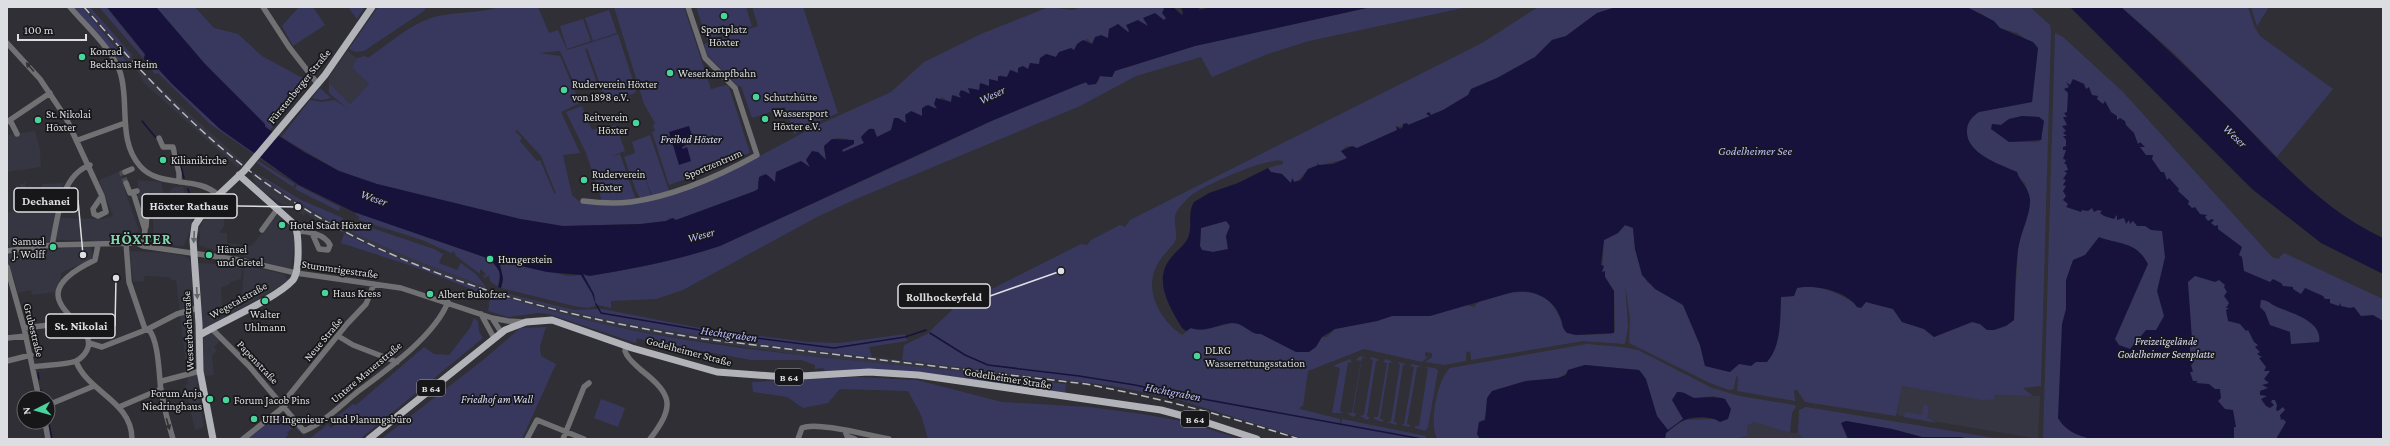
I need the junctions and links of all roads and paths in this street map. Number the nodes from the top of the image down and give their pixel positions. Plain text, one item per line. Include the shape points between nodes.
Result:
1 (70, 7) edge
2 (263, 7) edge
3 (372, 7) edge
4 (688, 7) edge
5 (7, 43) edge
6 (317, 83) junction
7 (50, 94) junction
8 (9, 121) edge
9 (125, 123) junction
10 (17, 134) dead end
11 (159, 138) dead end
12 (78, 140) junction
13 (90, 165) junction
14 (132, 169) dead end
15 (125, 172) dead end
16 (239, 175) junction
17 (182, 182) junction
18 (126, 183) tunnel mouth
19 (218, 194) junction
20 (102, 196) dead end
21 (148, 196) dead end
22 (582, 201) dead end
23 (278, 208) junction
24 (197, 221) joint
25 (145, 230) junction
26 (262, 230) dead end
27 (297, 231) junction
28 (312, 233) dead end
29 (126, 243) junction
30 (52, 245) junction
31 (98, 245) junction
32 (144, 246) junction
33 (7, 251) edge
34 (194, 254) junction
35 (7, 267) edge
36 (296, 273) junction
37 (374, 284) junction
38 (448, 302) junction
39 (198, 308) junction
40 (481, 313) junction
41 (492, 318) junction
42 (75, 322) junction
43 (526, 322) junction
44 (26, 328) junction
45 (211, 328) junction
46 (146, 329) junction
47 (501, 332) junction
48 (200, 335) junction
49 (26, 336) junction
50 (338, 336) junction
51 (7, 338) edge
52 (494, 338) junction
53 (89, 343) junction
54 (626, 346) junction
55 (31, 355) junction
56 (7, 361) edge
57 (76, 361) junction
58 (397, 362) junction
59 (34, 367) junction
60 (200, 371) junction
61 (162, 381) junction
62 (589, 383) dead end
63 (94, 386) junction
64 (161, 389) junction
65 (38, 390) edge
66 (56, 402) edge
67 (284, 405) junction
68 (119, 407) junction
69 (304, 431) joint
70 (845, 431) junction
71 (566, 432) junction
72 (132, 439) edge
73 (173, 439) edge
74 (213, 439) edge
75 (243, 439) edge
76 (369, 439) edge
77 (527, 439) edge
78 (563, 439) edge
79 (584, 439) edge
80 (650, 439) edge
81 (798, 439) edge
82 (855, 439) edge
83 (889, 439) edge
84 (1257, 439) edge

1 - 9 street via 117,64 123,79
2 - 6 street
3 - 6 main road, Fürstenberger Straße
4 - 22 street, Sportzentrum via 705,58 735,88 757,155 727,171 654,197 618,204
7 -> 5 street
6 - 16 main road, Fürstenberger Straße
7 - 8 street
7 - 12 street
8 - 10 street
9 - 12 street
9 - 17 street via 130,146 140,166 156,176
11 - 17 street via 163,147 173,147
12 - 13 street
13 - 20 street
13 - 30 street via 82,168 68,184
14 - 15 street
16 - 19 main road, Fürstenberger Straße
16 - 23 main road
17 - 19 street via 202,185
18 - 25 street via 130,193 135,191
19 - 24 main road, Fürstenberger Straße
21 - 25 street
23 - 26 street
23 - 27 main road via 295,225
24 -> 34 main road, Westerbachstraße via 194,231
25 - 32 street
27 - 28 street
27 - 36 main road
29 - 31 street, Stummrigestraße
29 - 32 street, Stummrigestraße
29 - 46 street via 129,282
30 - 31 street, Stummrigestraße
30 - 33 street, Stummrigestraße
31 - 42 street via 95,260 74,270 60,287 60,302
32 - 34 street, Stummrigestraße
34 - 36 street, Stummrigestraße via 240,260
34 -> 39 main road, Westerbachstraße
35 - 44 street, Grubestraße
36 - 37 street, Stummrigestraße
36 - 45 main road, Wegetalstraße via 287,284
37 - 38 street, Stummrigestraße via 401,288
37 - 50 street, Neue Straße via 366,304
38 - 40 street, Stummrigestraße
38 - 58 street, Untere Mauerstraße via 432,327
39 - 46 street via 177,314
39 - 48 main road, Westerbachstraße
40 - 41 street, Stummrigestraße
40 - 52 street
41 - 43 street, Stummrigestraße via 508,322
41 - 47 street
42 - 44 street
42 - 53 street
43 - 47 main road, Godelheimer Straße / B 64
43 - 54 main road, Godelheimer Straße / B 64 via 552,320
44 - 49 street, Grubestraße
45 - 48 main road, Wegetalstraße
45 - 67 street, Papenstraße
46 - 53 street via 102,347
46 - 61 street via 152,334
47 - 52 main road, Godelheimer Straße / B 64
48 - 60 main road, Westerbachstraße
49 - 51 street
49 - 55 street, Grubestraße
50 - 58 street
50 - 67 street, Neue Straße
52 - 76 main road, Godelheimer Straße / B 64
53 - 57 street via 83,355
54 - 80 street via 628,358 658,383 666,397 665,417
54 - 84 main road, Godelheimer Straße / B 64 via 691,366 740,375 785,377 869,372 902,373 1161,410
55 - 56 street
55 - 59 street, Grubestraße
57 - 59 street
57 - 63 street via 81,372
58 - 69 street, Untere Mauerstraße via 336,411
59 - 65 street, Grubestraße
60 - 61 street
60 - 74 main road, Westerbachstraße
61 - 64 street
62 - 71 street via 584,387
63 - 66 street
63 - 68 street
64 - 68 street
64 -> 73 street
67 - 69 street, Papenstraße
67 - 75 street, Neue Straße
68 - 72 street via 126,418
70 - 81 street via 806,426 799,432
70 - 82 street via 847,436
70 - 83 street
71 - 77 street via 536,420
71 - 78 street
71 - 79 street

